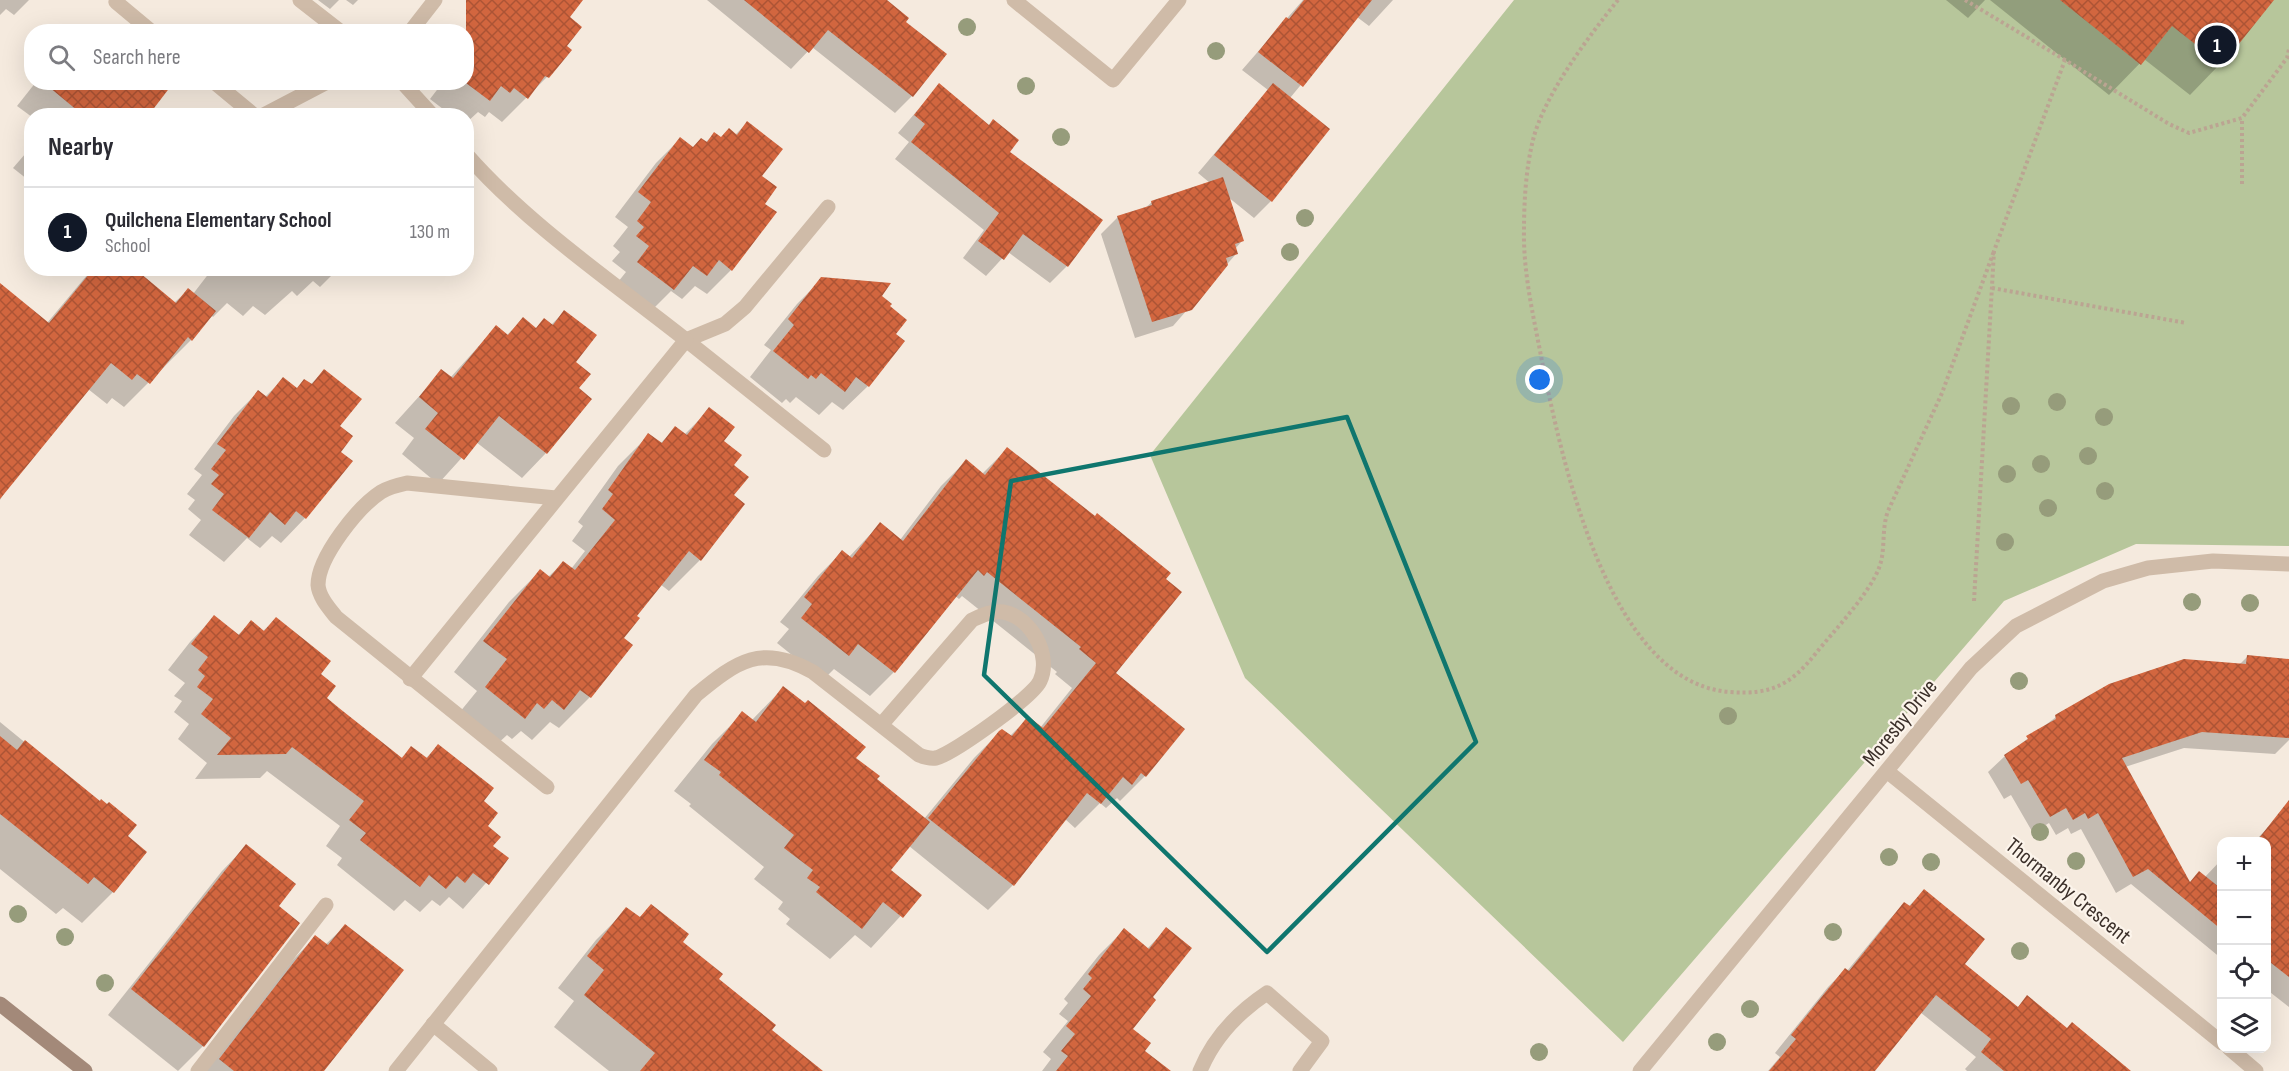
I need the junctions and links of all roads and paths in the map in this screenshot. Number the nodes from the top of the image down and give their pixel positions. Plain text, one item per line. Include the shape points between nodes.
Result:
1 (117, 0) edge
2 (300, 0) edge
3 (435, 0) edge
4 (1014, 0) edge
5 (1179, 0) edge
6 (1618, 0) edge
7 (1965, 0) edge
8 (142, 24) edge
9 (331, 24) edge
10 (416, 24) edge
11 (2289, 49) edge
12 (2065, 60) junction
13 (224, 90) edge
14 (312, 90) edge
15 (409, 90) edge
16 (245, 108) edge
17 (277, 108) edge
18 (426, 108) edge
19 (2242, 118) junction
20 (474, 162) edge
21 (2242, 184) dead end
22 (828, 207) dead end
23 (1994, 250) junction
24 (1991, 288) junction
25 (2186, 323) dead end
26 (686, 340) junction
27 (824, 450) dead end
28 (556, 498) junction
29 (2289, 564) edge
30 (1974, 601) dead end
31 (411, 679) junction
32 (881, 725) junction
33 (1888, 772) junction
34 (548, 787) dead end
35 (326, 905) dead end
36 (0, 1004) edge
37 (433, 1024) junction
38 (2217, 1039) edge
39 (2235, 1053) edge
40 (85, 1071) edge
41 (198, 1071) edge
42 (396, 1071) edge
43 (490, 1071) edge
44 (1200, 1071) edge
45 (1299, 1071) edge
46 (1640, 1071) edge
47 (2256, 1071) edge

1 - 8 street
2 - 9 street
3 - 10 street
4 - 5 street via 1113,80
6 - 23 path via 1575,56 1533,138 1523,232 1533,314 1562,460 1586,532 1623,611 1677,674 1722,692 1744,693 1785,684 1806,666 1874,579 1882,555 1882,527 1942,393
7 - 12 path
11 - 19 path via 2287,58
12 - 19 path via 2169,124 2189,132
12 - 23 path
13 - 16 street
14 - 17 street
15 - 18 street
19 - 21 path
20 - 26 street via 547,230
22 - 26 street via 745,307 725,324
23 - 24 path
24 - 25 path
24 - 30 path
26 - 27 street
26 - 28 street
28 - 31 street
28 - 31 street via 401,484 369,502 334,545 319,571 318,588 324,603
29 - 33 street, Moresby Drive via 2213,561 2148,568 2103,581 2045,610 2016,626 1971,668
31 - 34 street
32 - 32 street via 919,755 936,758 951,751 1021,701 1040,682 1043,657 1039,643 1030,629 1005,613 990,612 972,620
32 - 37 street via 813,672 777,656 741,663 720,675 696,695
33 - 38 street, Thormanby Crescent
33 - 46 street, Moresby Drive
35 - 41 street
36 - 40 main road
37 - 42 street
37 - 43 street
39 - 47 street
44 - 45 street via 1210,1047 1244,1008 1267,993 1322,1041

